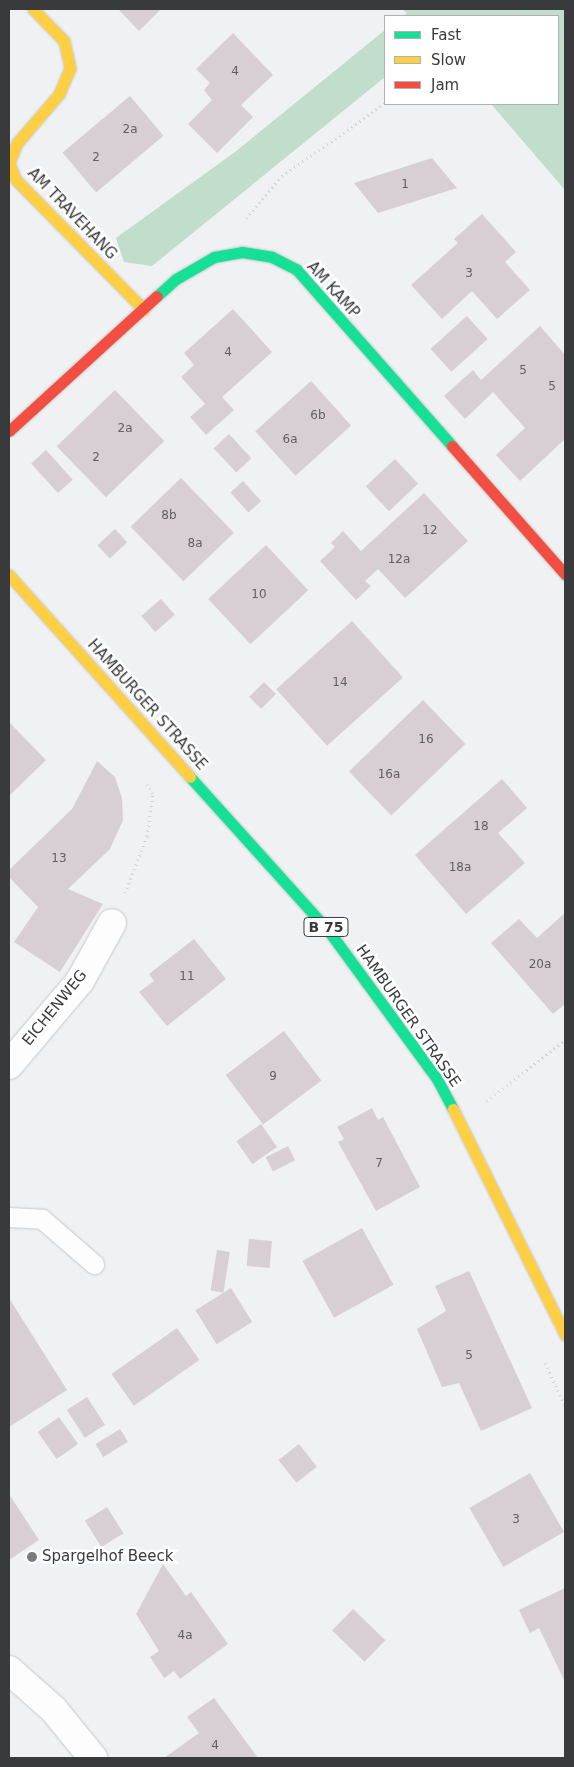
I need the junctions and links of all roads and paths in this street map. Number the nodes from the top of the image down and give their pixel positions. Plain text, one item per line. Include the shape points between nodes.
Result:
1 (33, 9) edge
2 (384, 104) edge
3 (214, 257) junction
4 (144, 310) junction
5 (9, 432) edge
6 (565, 574) edge
7 (9, 575) edge
8 (142, 776) dead end
9 (112, 924) joint
10 (565, 1040) edge
11 (9, 1064) edge
12 (498, 1092) dead end
13 (9, 1217) edge
14 (94, 1264) dead end
15 (565, 1335) edge
16 (542, 1356) dead end
17 (565, 1406) edge
18 (9, 1670) edge
19 (92, 1758) edge

1 - 4 street, AM TRAVEHANG via 64,41 70,68 59,94 17,143 9,163 16,180
2 - 3 path via 282,176
3 - 4 street, AM KAMP via 176,279
3 - 6 street, AM KAMP via 242,252 272,257 297,270
4 - 5 street, AM KAMP
7 - 15 street, HAMBURGER STRASSE / B 75 via 328,930 380,999 437,1079 460,1120
8 - 9 path via 153,793 147,836
9 - 11 street, EICHENWEG via 80,981
10 - 12 path
13 - 14 lane via 42,1218
16 - 17 path
18 - 19 street via 54,1710

